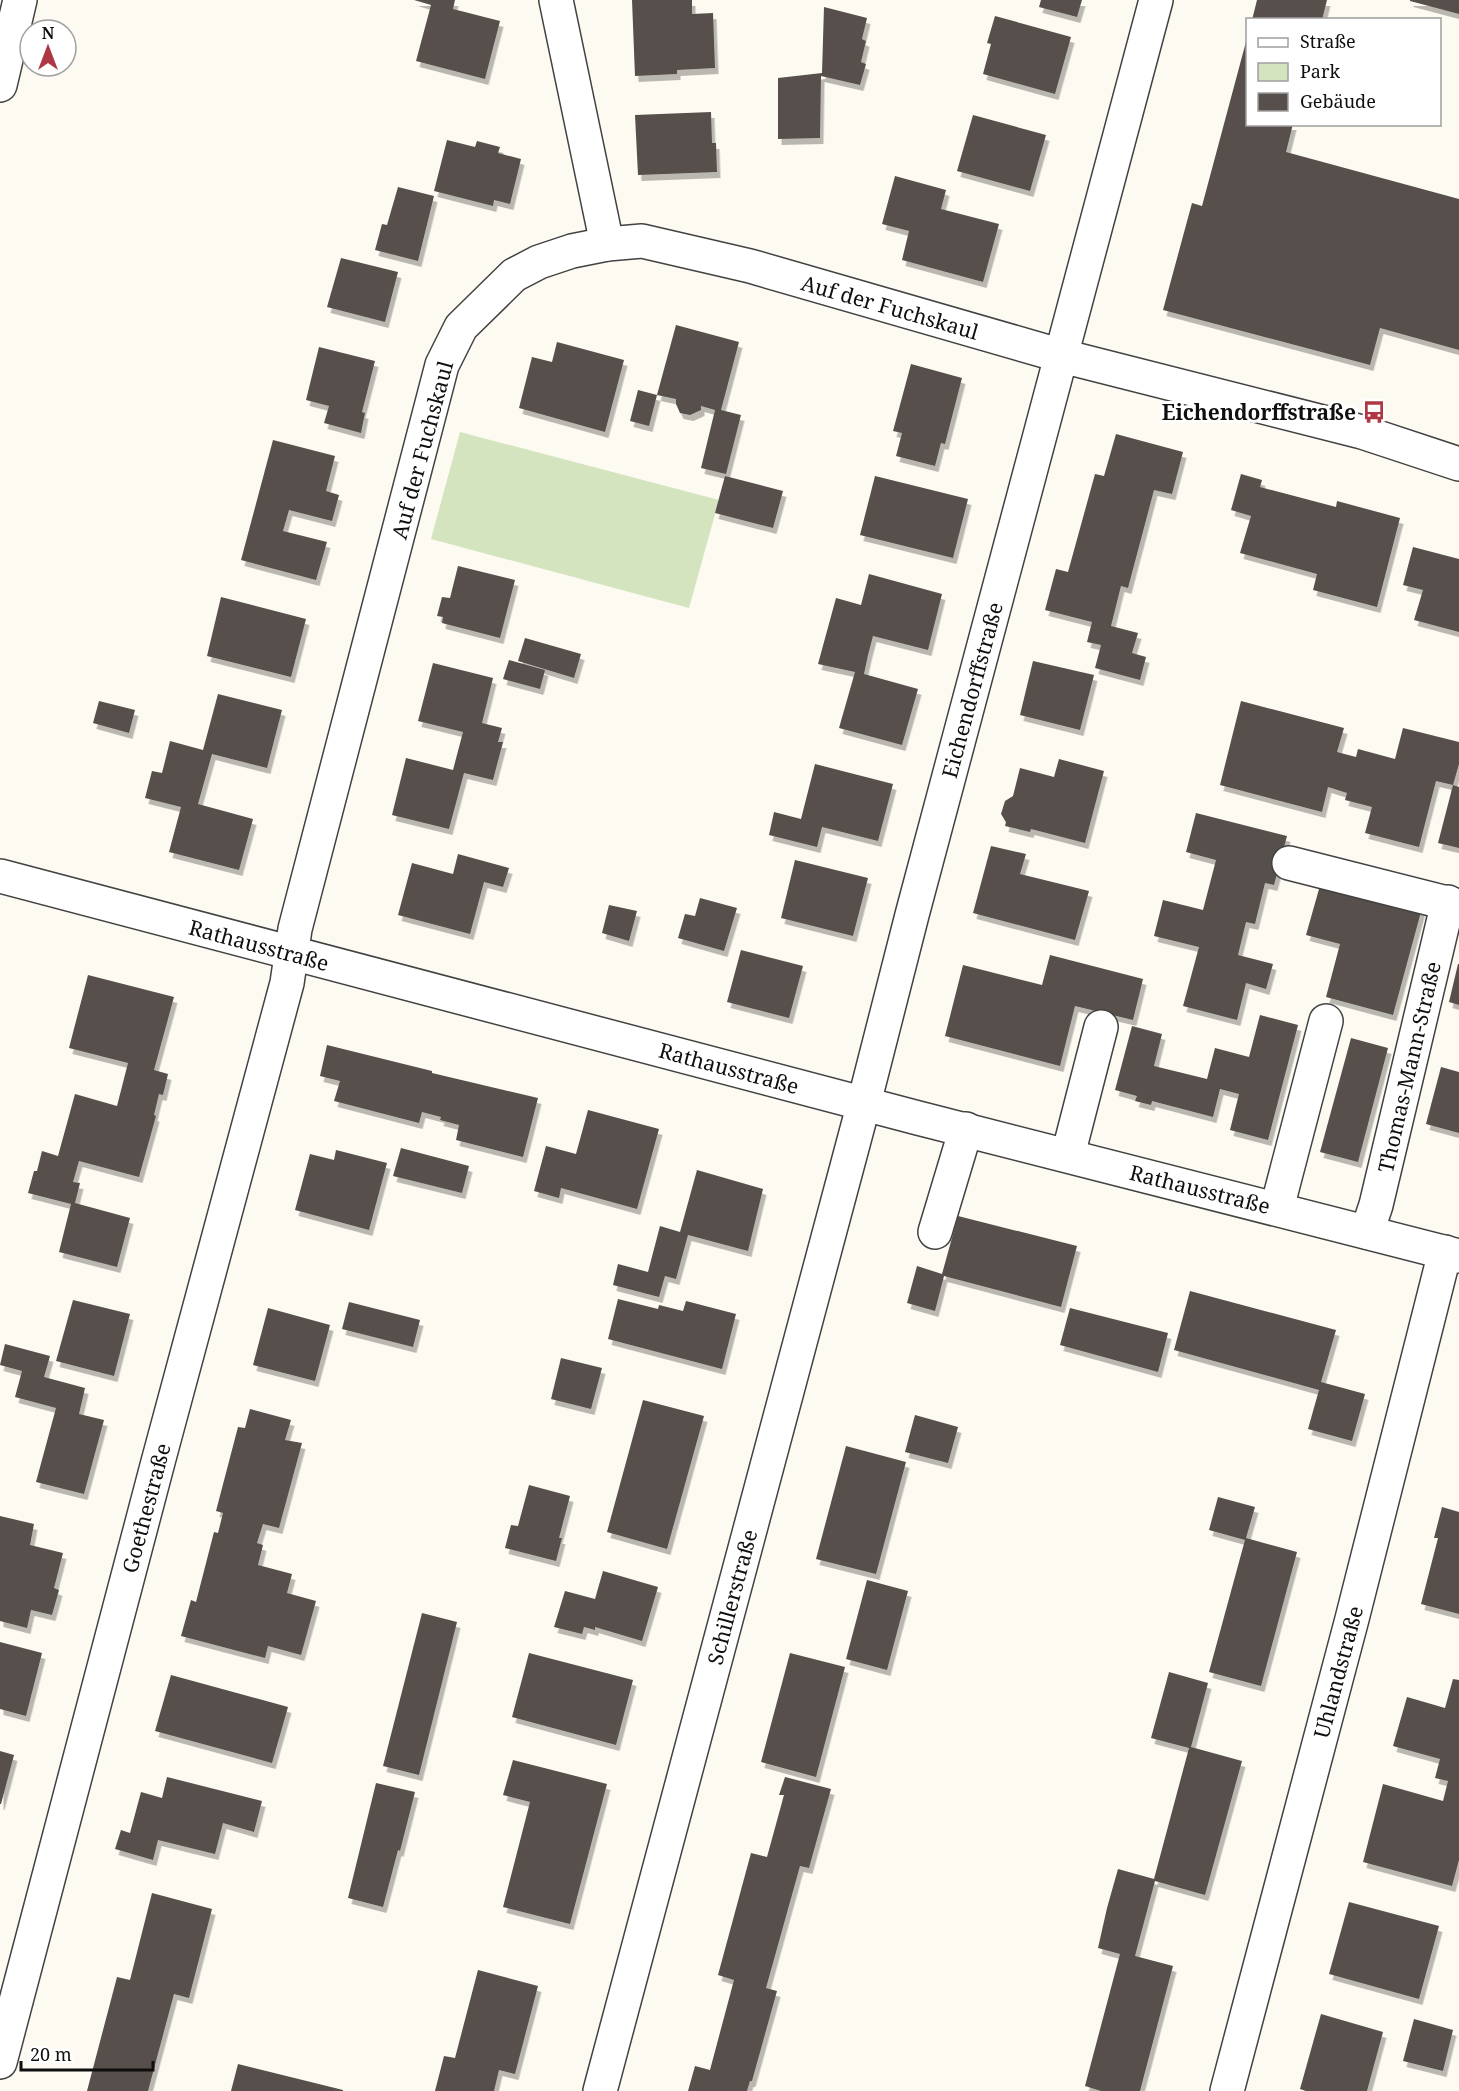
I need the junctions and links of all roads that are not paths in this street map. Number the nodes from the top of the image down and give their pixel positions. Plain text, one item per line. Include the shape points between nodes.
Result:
1 (20, 0) edge
2 (556, 0) edge
3 (1156, 0) edge
4 (0, 85) edge
5 (607, 244) junction
6 (1062, 356) junction
7 (1459, 464) edge
8 (1289, 862) dead end
9 (0, 876) edge
10 (1453, 904) edge
11 (290, 953) junction
12 (1326, 1021) dead end
13 (1101, 1027) dead end
14 (864, 1103) junction
15 (966, 1129) junction
16 (1068, 1155) junction
17 (1277, 1208) junction
18 (935, 1232) dead end
19 (1367, 1232) junction
20 (1452, 1254) edge
21 (0, 2062) edge
22 (600, 2091) edge
23 (1227, 2091) edge

1 - 4 street
2 - 5 street
3 - 6 street, Eichendorffstraße
5 - 6 street, Auf der Fuchskaul via 642,241 738,263
5 - 11 street, Auf der Fuchskaul via 538,262 514,275 461,327 442,365
6 - 7 street, Auf der Fuchskaul via 1362,432
6 - 14 street, Eichendorffstraße
8 - 10 street, Thomas-Mann-Straße
9 - 11 street, Rathausstraße
10 - 19 street, Thomas-Mann-Straße
11 - 14 street, Rathausstraße
11 - 21 street, Goethestraße via 287,983
12 - 17 street
13 - 16 street
14 - 15 street, Rathausstraße
14 - 22 street, Schillerstraße
15 - 16 street, Rathausstraße
15 - 18 street
16 - 17 street, Rathausstraße
17 - 19 street, Rathausstraße
19 - 20 street, Rathausstraße
20 - 23 street, Uhlandstraße

